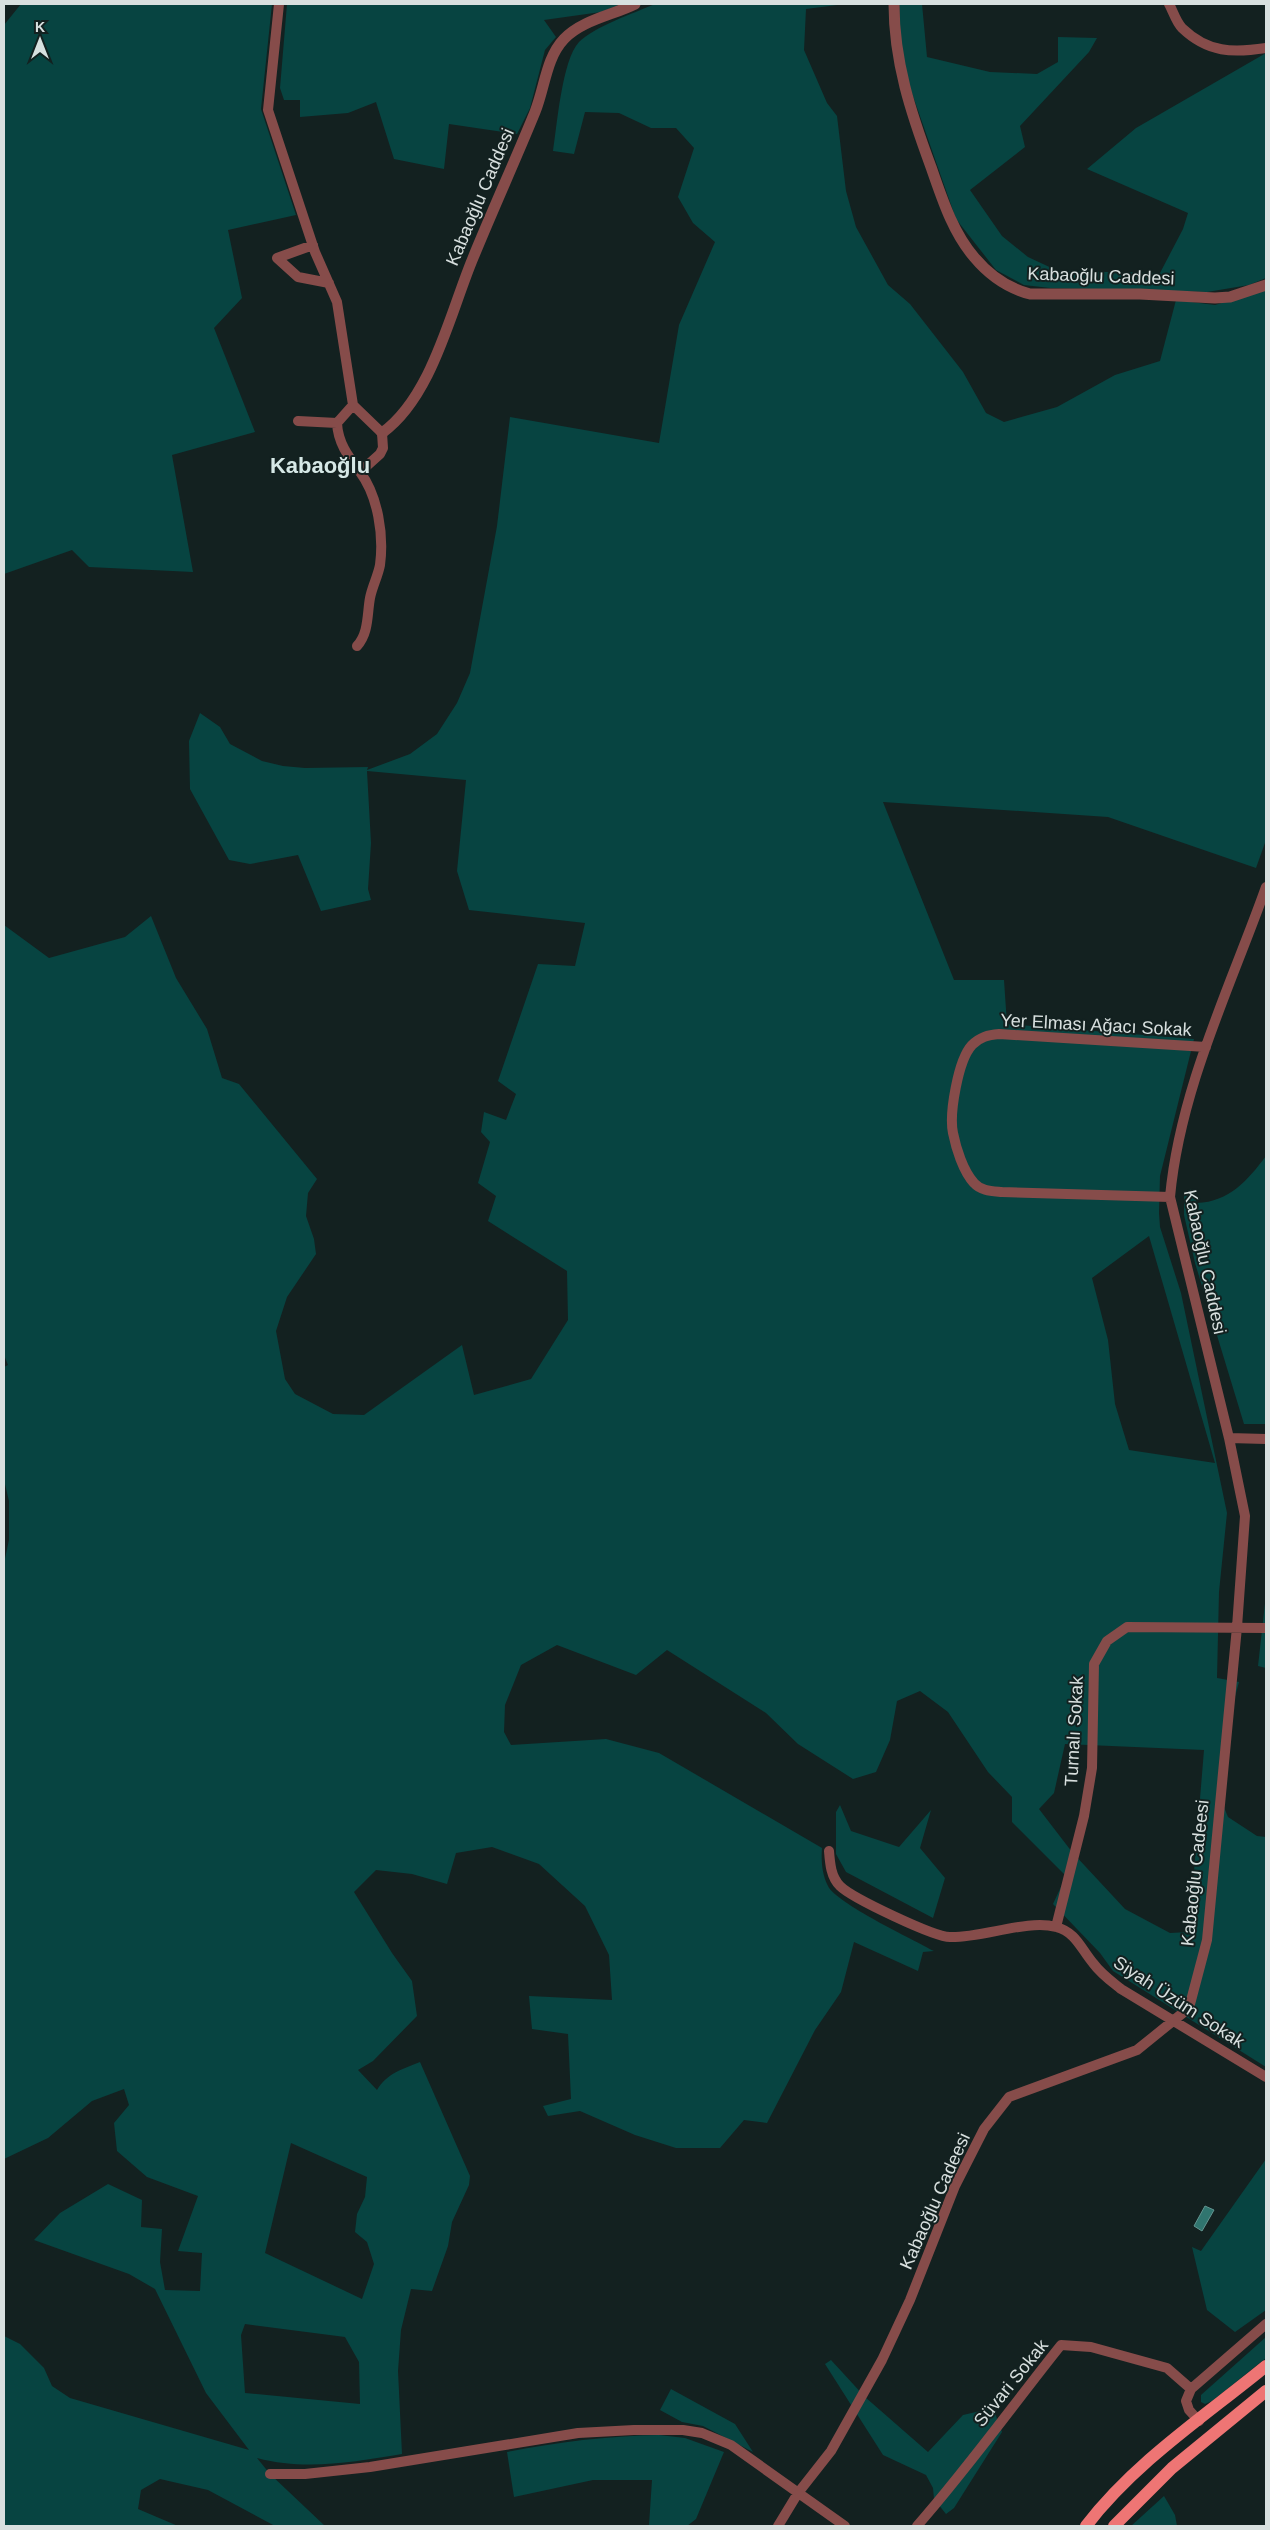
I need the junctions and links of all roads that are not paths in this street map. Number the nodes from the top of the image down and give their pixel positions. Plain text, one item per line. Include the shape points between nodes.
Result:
1 (279, 4) edge
2 (635, 4) edge
3 (894, 4) edge
4 (1169, 4) edge
5 (1266, 48) edge
6 (312, 245) junction
7 (329, 282) junction
8 (1266, 285) edge
9 (354, 405) junction
10 (298, 421) dead end
11 (337, 423) junction
12 (382, 433) junction
13 (360, 472) junction
14 (357, 646) dead end
15 (1266, 887) edge
16 (1206, 1047) junction
17 (1170, 1197) junction
18 (1229, 1438) junction
19 (1266, 1439) edge
20 (1237, 1627) junction
21 (1266, 1628) edge
22 (829, 1851) dead end
23 (1056, 1927) junction
24 (1173, 2020) junction
25 (1266, 2077) edge
26 (1266, 2324) edge
27 (1266, 2366) edge
28 (1191, 2389) junction
29 (1266, 2391) edge
30 (1199, 2421) junction
31 (270, 2474) dead end
32 (798, 2493) junction
33 (778, 2526) edge
34 (845, 2526) edge
35 (918, 2526) edge
36 (1086, 2526) edge
37 (1114, 2526) edge

1 - 6 street via 268,110
2 - 12 street, Kabaoğlu Caddesi via 573,31 558,46 537,107 435,357 407,409
3 - 8 street, Kabaoğlu Caddesi via 894,31 901,77 943,202 973,256 1002,282 1030,294 1215,298 1230,297
4 - 5 street via 1181,27 1212,48 1242,52
6 - 7 street
6 - 7 street via 277,258 298,277
7 - 9 street via 337,302
9 - 11 street
9 - 12 street
10 - 11 street
11 - 13 street via 341,445
12 - 13 street via 384,448
13 - 14 street via 369,484 377,515 380,566 370,596 367,625
15 - 16 street, Kabaoğlu Caddesi
16 - 17 street, Kabaoğlu Caddesi via 1181,1127 1173,1161
16 - 17 street, Yer Elması Ağacı Sokak via 999,1034 984,1036 962,1059 953,1133 963,1165 973,1182 984,1190
17 - 18 street, Kabaoğlu Caddesi
18 - 19 street
18 - 20 street, Kabaoğlu Caddesi via 1245,1516
20 - 21 street, Turnalı Sokak
20 - 23 street, Turnalı Sokak via 1127,1626 1107,1641 1094,1664 1092,1768 1084,1816
20 - 24 street, Kabaoğlu Cadeesi via 1207,1940 1189,2008
22 - 23 street via 832,1872 841,1887 927,1932 948,1937 974,1936 1037,1925
23 - 24 street, Siyah Üzüm Sokak via 1071,1934 1102,1974
24 - 25 street, Siyah Üzüm Sokak
24 - 32 street, Kabaoğlu Cadeesi via 1137,2050 1008,2097 984,2129 955,2186 910,2300 882,2360 831,2451
26 - 28 street
27 - 30 main road
28 - 30 street via 1186,2401
28 - 35 street, Süvari Sokak via 1167,2368 1091,2347 1061,2345
29 - 37 main road via 1172,2468
30 - 36 main road via 1130,2478
31 - 32 street via 370,2467 569,2434 662,2429 692,2432 732,2445
32 - 33 street
32 - 34 street

